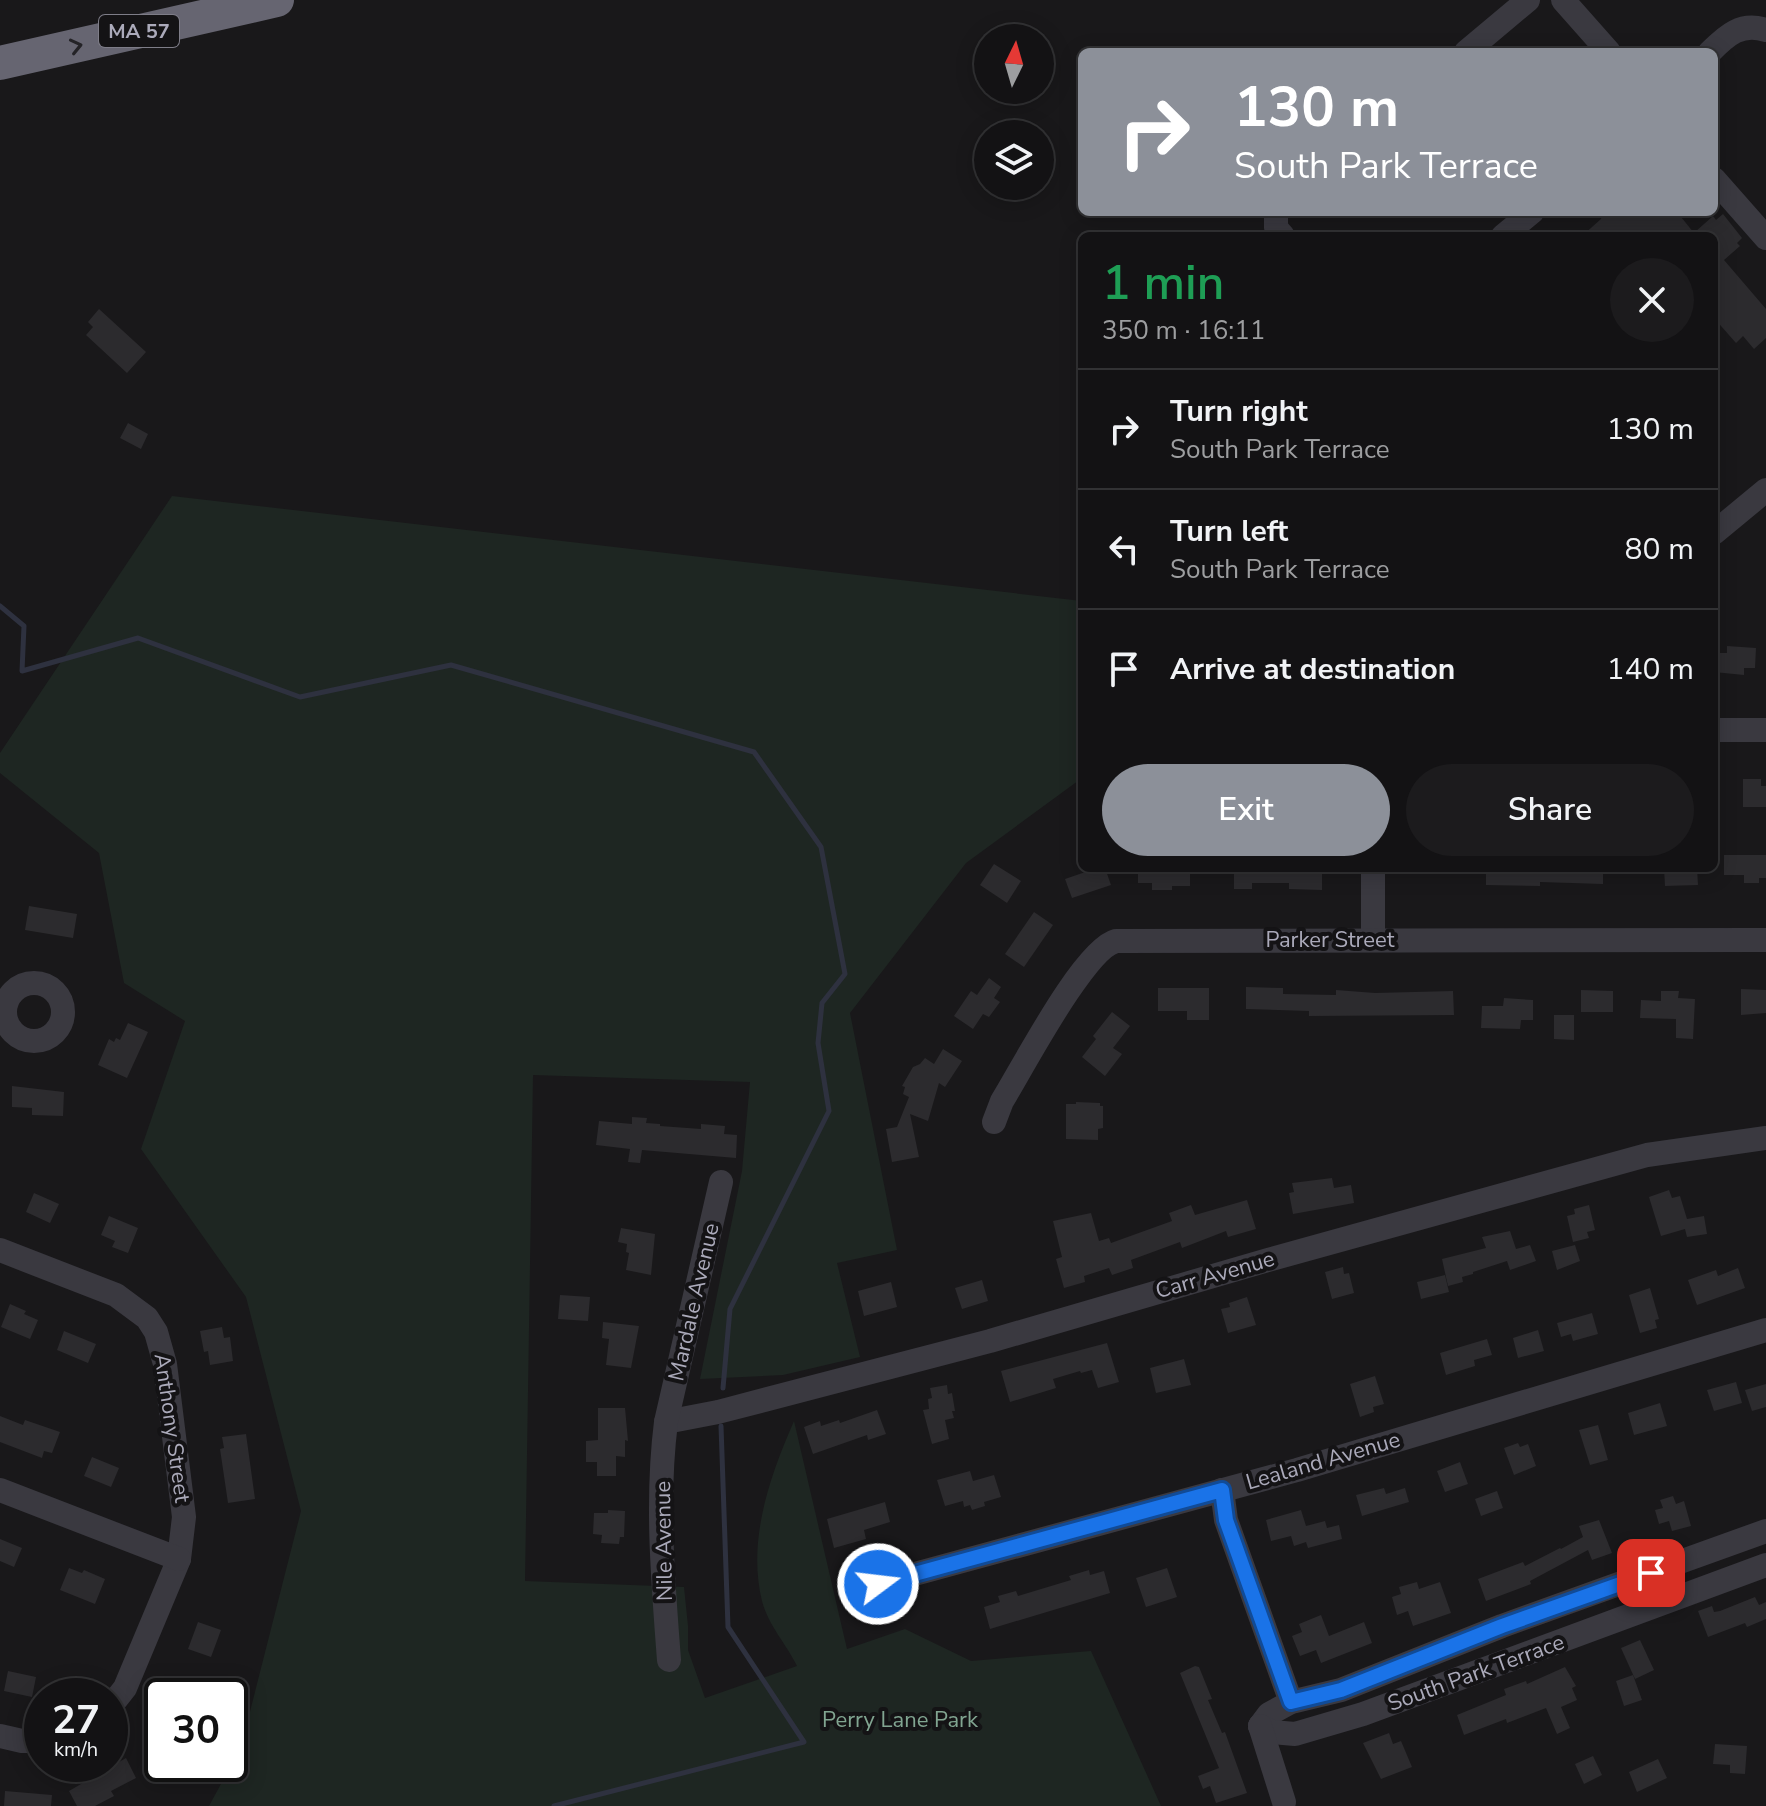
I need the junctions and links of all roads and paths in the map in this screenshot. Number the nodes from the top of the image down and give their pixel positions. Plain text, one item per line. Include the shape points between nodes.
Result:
1 (277, 0) edge
2 (1528, 0) edge
3 (1563, 0) edge
4 (1766, 30) edge
5 (1471, 48) edge
6 (1605, 48) edge
7 (1714, 48) edge
8 (0, 63) edge
9 (1718, 184) edge
10 (1527, 216) edge
11 (1508, 232) edge
12 (1766, 238) edge
13 (1766, 490) edge
14 (1718, 530) edge
15 (1718, 730) edge
16 (1766, 730) edge
17 (1373, 872) edge
18 (1373, 940) junction
19 (1766, 940) edge
20 (994, 1122) dead end
21 (1766, 1138) edge
22 (721, 1182) dead end
23 (0, 1250) edge
24 (1766, 1330) edge
25 (666, 1422) junction
26 (0, 1490) edge
27 (1222, 1490) junction
28 (1766, 1531) edge
29 (179, 1559) junction
30 (1680, 1563) junction
31 (1766, 1565) edge
32 (878, 1584) dead end
33 (1690, 1594) junction
34 (669, 1660) dead end
35 (128, 1681) edge
36 (1291, 1702) junction
37 (1260, 1726) junction
38 (0, 1736) edge
39 (24, 1741) edge
40 (1284, 1802) dead end

8 -> 1 highway, MA 57
2 - 5 street
3 - 6 street
4 - 7 street via 1751,26 1731,32
9 - 12 street
10 - 11 street
13 - 14 street
15 - 16 street
17 - 18 street
18 - 19 street, Parker Street
18 - 20 street, Parker Street via 1109,943 1088,961
21 - 25 street, Carr Avenue via 1647,1155 990,1341
22 - 25 street, Mardale Avenue
23 - 29 street, Anthony Street via 116,1295 136,1308 156,1332 165,1364 184,1517
24 - 27 street, Lealand Avenue
25 - 34 street, Nile Avenue via 661,1543
26 - 29 street
27 - 32 street, Lealand Avenue
27 - 36 street via 1226,1520
28 - 30 street, South Park Terrace
29 - 35 street, Anthony Street
30 - 33 street
30 - 36 street, South Park Terrace via 1341,1690
31 - 33 street, South Park Terrace
33 - 37 street, South Park Terrace via 1363,1714 1295,1734
36 - 37 street, South Park Terrace
37 - 40 street
38 - 39 street

